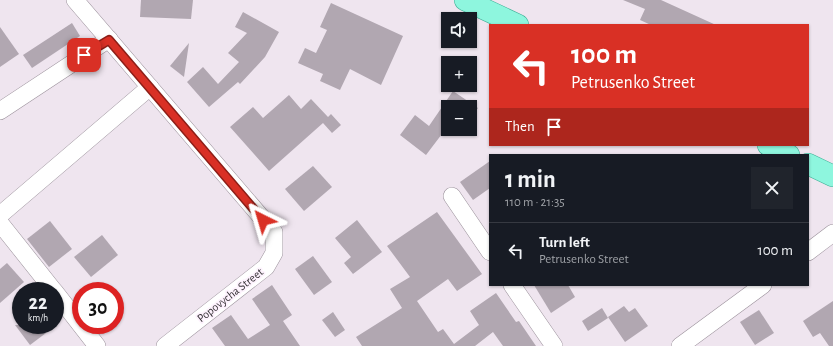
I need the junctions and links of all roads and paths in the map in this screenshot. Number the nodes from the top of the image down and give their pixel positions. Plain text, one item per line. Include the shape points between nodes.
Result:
1 (75, 0) edge
2 (465, 0) edge
3 (516, 24) edge
4 (109, 40) junction
5 (150, 87) junction
6 (0, 111) edge
7 (770, 146) edge
8 (787, 154) edge
9 (809, 164) edge
10 (833, 176) edge
11 (452, 196) dead end
12 (0, 216) edge
13 (0, 222) edge
14 (833, 233) edge
15 (489, 251) edge
16 (809, 251) edge
17 (46, 282) edge
18 (513, 286) edge
19 (762, 286) edge
20 (64, 305) edge
21 (97, 346) edge
22 (165, 346) edge
23 (554, 346) edge
24 (680, 346) edge

1 - 4 street, Popovycha Street
2 - 3 main road
4 - 5 street, Popovycha Street
4 - 6 street
5 - 12 street
5 - 22 street, Popovycha Street via 274,232 274,253 266,267
7 - 8 main road
9 - 10 main road
11 - 15 street
13 - 17 street
14 - 16 street
18 - 23 street
19 - 24 street
20 - 21 street

